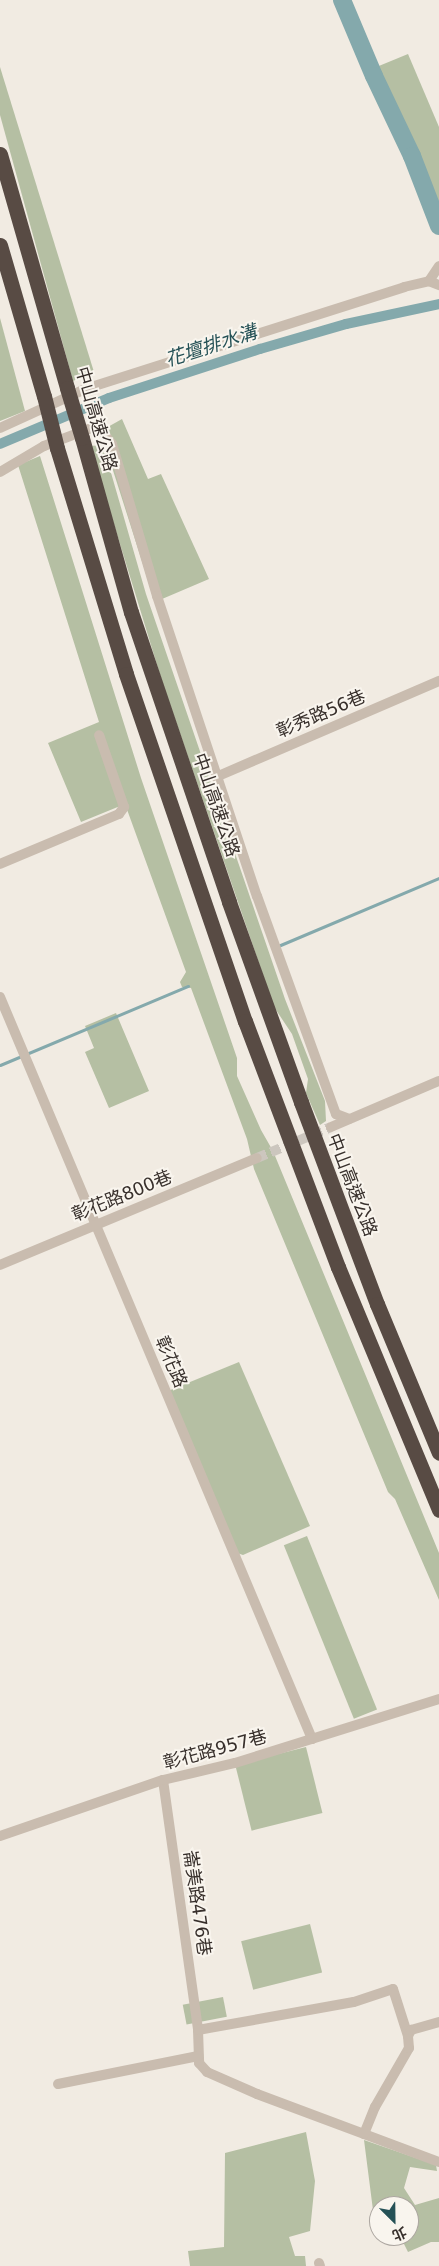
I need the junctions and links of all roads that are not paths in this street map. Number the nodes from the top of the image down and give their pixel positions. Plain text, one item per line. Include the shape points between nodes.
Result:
1 (0, 154) edge
2 (0, 245) edge
3 (439, 266) edge
4 (434, 283) edge
5 (0, 428) edge
6 (0, 472) edge
7 (439, 681) edge
8 (99, 736) dead end
9 (216, 777) junction
10 (0, 864) edge
11 (0, 998) edge
12 (439, 1081) edge
13 (349, 1119) junction
14 (331, 1127) tunnel mouth
15 (257, 1158) tunnel mouth
16 (96, 1225) junction
17 (0, 1265) edge
18 (439, 1453) edge
19 (439, 1510) edge
20 (439, 1699) edge
21 (312, 1739) junction
22 (163, 1780) junction
23 (0, 1836) edge
24 (439, 2022) edge
25 (198, 2030) junction
26 (408, 2036) junction
27 (198, 2056) junction
28 (58, 2084) dead end
29 (364, 2134) junction
30 (439, 2162) edge

1 - 18 highway, 中山高速公路, bridge via 131,612 229,902 304,1112
2 - 19 highway, bridge via 126,674 244,1021 338,1267
3 - 4 street
4 - 5 street via 404,287 85,389
6 - 9 street via 44,446 96,426 112,444
7 - 9 street, 彰秀路56巷
8 - 10 street via 124,807 119,814
9 - 13 street via 336,1114
11 - 16 street, 彰花路
12 - 13 street
13 - 14 street
15 - 16 street, 彰花路800巷
16 - 17 street, 彰花路800巷
16 - 21 street, 彰花路
20 - 21 street, 彰花路957巷
21 - 22 street, 彰花路957巷 via 235,1763
22 - 23 street, 彰花路957巷
22 - 25 street, 崙美路476巷
24 - 26 street via 411,2030
25 - 26 street via 354,2002 393,1989
25 - 27 street, 崙美路476巷
26 - 29 street via 409,2048 375,2107
27 - 28 street
27 - 29 street via 199,2063 207,2072
29 - 30 street

